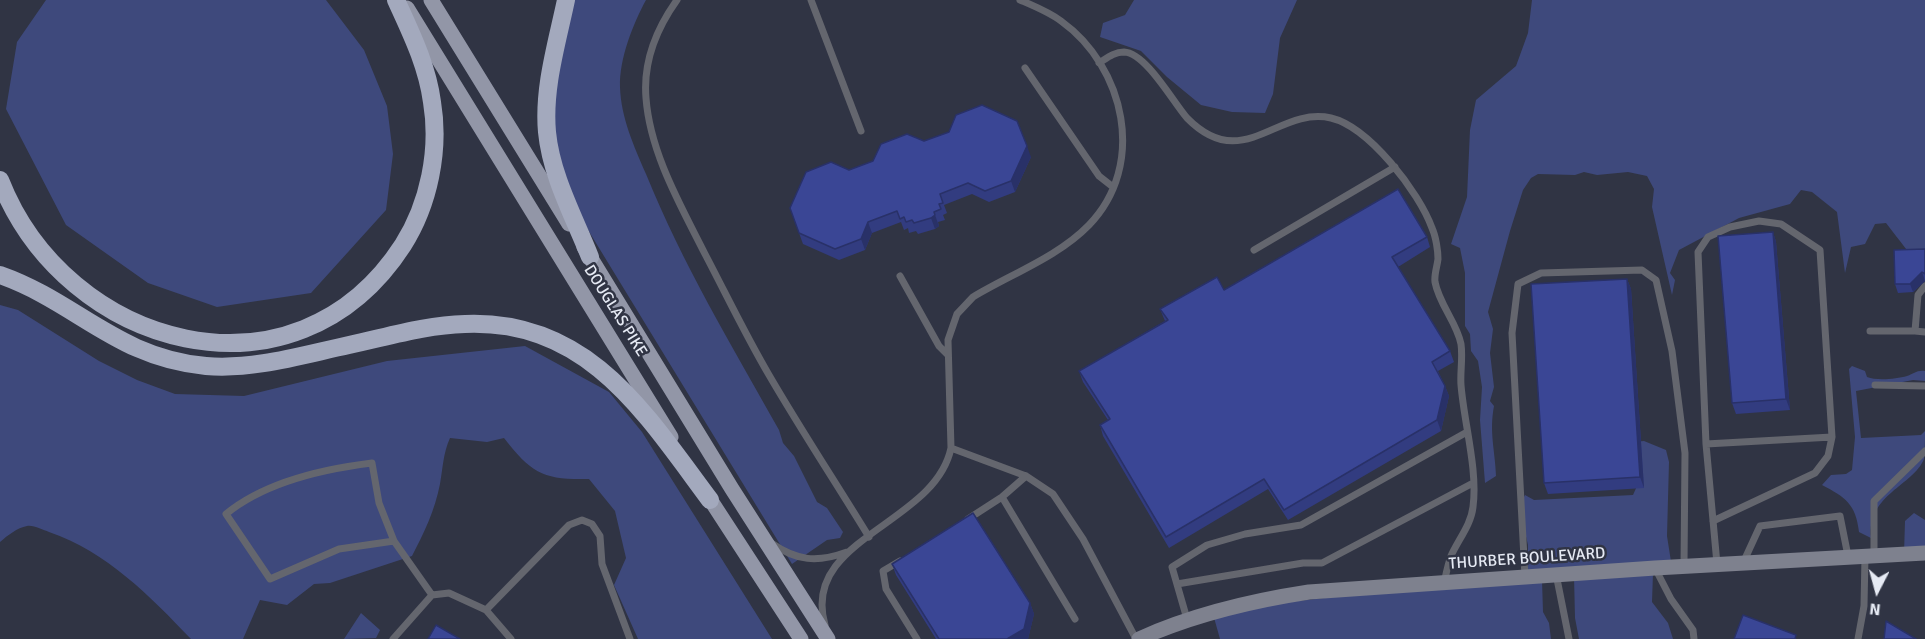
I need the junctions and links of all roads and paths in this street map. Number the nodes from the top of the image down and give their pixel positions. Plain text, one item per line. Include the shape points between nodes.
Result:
1 (396, 0) edge
2 (402, 0) edge
3 (431, 0) edge
4 (566, 0) edge
5 (677, 0) edge
6 (811, 0) edge
7 (1020, 0) edge
8 (1036, 3) edge
9 (1099, 63) junction
10 (1025, 68) dead end
11 (861, 131) dead end
12 (1395, 167) junction
13 (0, 180) edge
14 (1113, 187) junction
15 (1254, 250) dead end
16 (590, 257) junction
17 (0, 275) edge
18 (900, 276) dead end
19 (1925, 286) edge
20 (1870, 331) dead end
21 (1915, 331) junction
22 (1925, 332) edge
23 (948, 355) junction
24 (1875, 385) dead end
25 (1925, 386) edge
26 (1467, 432) junction
27 (1832, 437) junction
28 (1706, 444) junction
29 (951, 448) junction
30 (1925, 451) edge
31 (1026, 476) junction
32 (1473, 483) junction
33 (1002, 497) junction
34 (710, 500) junction
35 (1713, 520) junction
36 (962, 522) edge
37 (760, 534) junction
38 (869, 537) junction
39 (394, 541) junction
40 (849, 551) junction
41 (1925, 553) edge
42 (1848, 556) junction
43 (1869, 556) junction
44 (903, 559) edge
45 (1743, 563) junction
46 (1717, 564) junction
47 (1684, 566) junction
48 (1655, 568) junction
49 (1556, 574) junction
50 (1525, 577) junction
51 (1444, 583) junction
52 (1177, 584) junction
53 (432, 595) junction
54 (486, 610) junction
55 (1187, 619) junction
56 (1075, 620) dead end
57 (393, 639) edge
58 (511, 639) edge
59 (630, 639) edge
60 (801, 639) edge
61 (829, 639) edge
62 (916, 639) edge
63 (1137, 639) edge
64 (1569, 639) edge
65 (1694, 639) edge
66 (1858, 639) edge

1 - 13 highway via 419,50 431,95 434,144 428,185 416,222 383,273 354,300 320,321 283,336 228,344 192,342 138,325 87,294 55,265 27,231
2 - 34 main road, DOUGLAS PIKE
3 - 16 main road, DOUGLAS PIKE
4 - 16 highway via 548,89 547,133 557,175
5 - 38 lane via 662,22 653,46 646,84 651,125 663,164 758,356
6 - 11 lane
7 - 8 lane
8 - 9 lane via 1068,26
9 - 12 lane via 1116,53 1138,57 1196,128 1216,139 1247,139 1304,119 1323,117 1365,135
9 - 14 lane via 1123,120 1122,152
10 - 14 lane via 1099,176
12 - 15 lane
12 - 26 lane via 1432,228 1438,258 1434,280 1461,344
14 - 23 lane via 1097,215 1071,240 966,302 952,326
16 - 37 main road, DOUGLAS PIKE
17 - 34 highway via 41,294 129,346 189,364 270,362 451,325 498,325 537,334 581,355 626,390
18 - 23 lane via 939,346
19 - 21 lane via 1918,295
20 - 21 lane
21 - 22 lane
23 - 29 lane
24 - 25 lane
26 - 32 lane
26 - 52 lane via 1301,525 1207,544 1172,567
27 - 28 lane
27 - 28 lane via 1820,250 1781,224 1759,220 1708,237 1698,252
27 - 35 lane via 1828,456 1815,474
28 - 35 lane
29 - 31 lane
29 - 38 lane via 945,469 931,488
30 - 43 lane via 1874,501
31 - 33 lane
31 - 63 lane via 1053,494 1083,539
32 - 51 lane via 1470,517 1450,559
32 - 52 lane via 1322,563
33 - 36 lane
33 - 56 lane
34 - 60 main road, DOUGLAS PIKE
35 - 46 lane
37 - 40 lane via 802,560 825,559
37 - 61 main road, DOUGLAS PIKE
38 - 40 lane
39 - 39 lane via 339,549 270,579 226,514 284,483 345,466 372,463 379,503
39 - 53 lane
40 - 61 lane via 826,578 821,592
41 - 43 street, THURBER BOULEVARD
42 - 43 street, THURBER BOULEVARD
42 - 45 street, THURBER BOULEVARD
42 - 45 lane via 1840,516 1760,526
43 - 66 lane
44 - 62 lane via 883,571 886,589
45 - 46 street, THURBER BOULEVARD
46 - 47 street, THURBER BOULEVARD
47 - 48 street, THURBER BOULEVARD
47 - 50 lane via 1685,453 1672,351 1656,280 1642,270 1541,273 1518,284 1512,333
48 - 49 street, THURBER BOULEVARD
48 - 65 lane via 1693,630
49 - 50 street, THURBER BOULEVARD
49 - 64 lane
50 - 51 street, THURBER BOULEVARD
51 - 55 street, THURBER BOULEVARD via 1309,592 1254,601
52 - 55 lane
53 - 54 lane via 449,593
53 - 57 lane
54 - 58 lane
54 - 59 lane via 568,525 587,521 600,536 602,564
55 - 63 street, THURBER BOULEVARD

